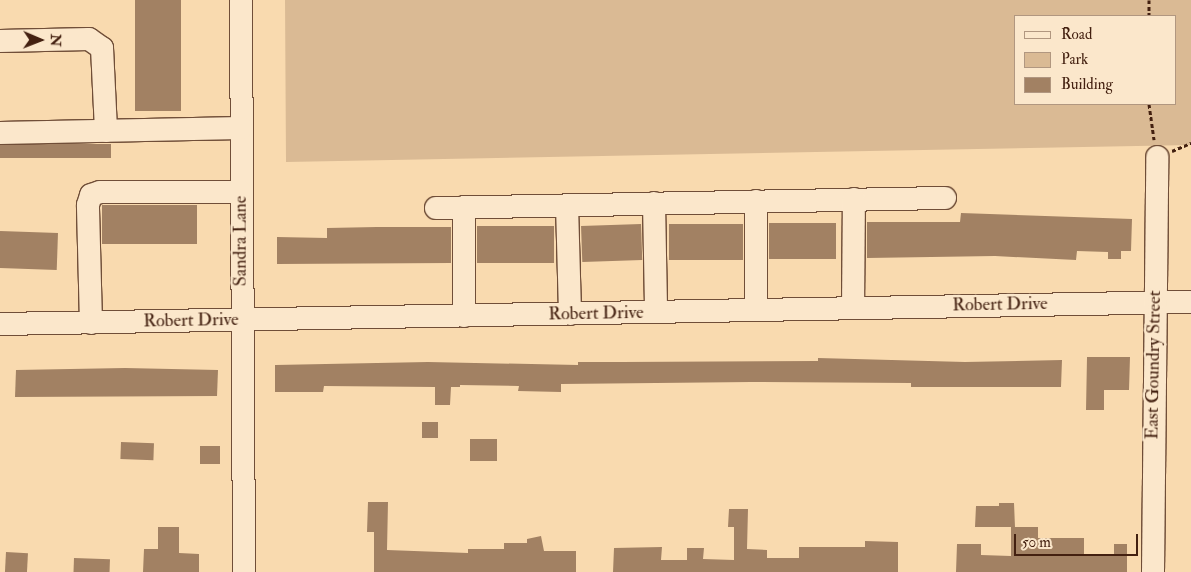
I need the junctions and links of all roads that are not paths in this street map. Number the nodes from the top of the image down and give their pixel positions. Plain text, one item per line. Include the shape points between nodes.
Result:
1 (241, 0) edge
2 (0, 41) edge
3 (241, 128) junction
4 (106, 131) junction
5 (0, 133) edge
6 (1157, 157) road end
7 (241, 192) junction
8 (945, 198) dead end
9 (854, 199) junction
10 (756, 201) junction
11 (654, 203) junction
12 (567, 205) junction
13 (464, 207) junction
14 (436, 208) dead end
15 (1155, 302) junction
16 (1191, 302) edge
17 (853, 308) junction
18 (756, 310) junction
19 (656, 312) junction
20 (570, 314) junction
21 (464, 316) junction
22 (241, 321) junction
23 (91, 323) junction
24 (0, 324) edge
25 (244, 572) edge
26 (1153, 572) edge

1 - 3 street, Sandra Lane
2 - 4 street via 89,39 102,48
3 - 4 street
3 - 7 street, Sandra Lane
4 - 5 street
6 - 15 street, East Goundry Street
7 - 22 street, Sandra Lane
7 - 23 street via 100,192 91,195 88,204
8 - 9 street
9 - 10 street
9 - 17 street
10 - 11 street
10 - 18 street
11 - 12 street
11 - 19 street
12 - 13 street
12 - 20 street
13 - 14 street
13 - 21 street
15 - 16 street, Robert Drive
15 - 17 street, Robert Drive
15 - 26 street, East Goundry Street
17 - 18 street, Robert Drive
18 - 19 street, Robert Drive
19 - 20 street, Robert Drive
20 - 21 street, Robert Drive
21 - 22 street, Robert Drive
22 - 23 street, Robert Drive
22 - 25 street, Sandra Lane
23 - 24 street, Robert Drive

